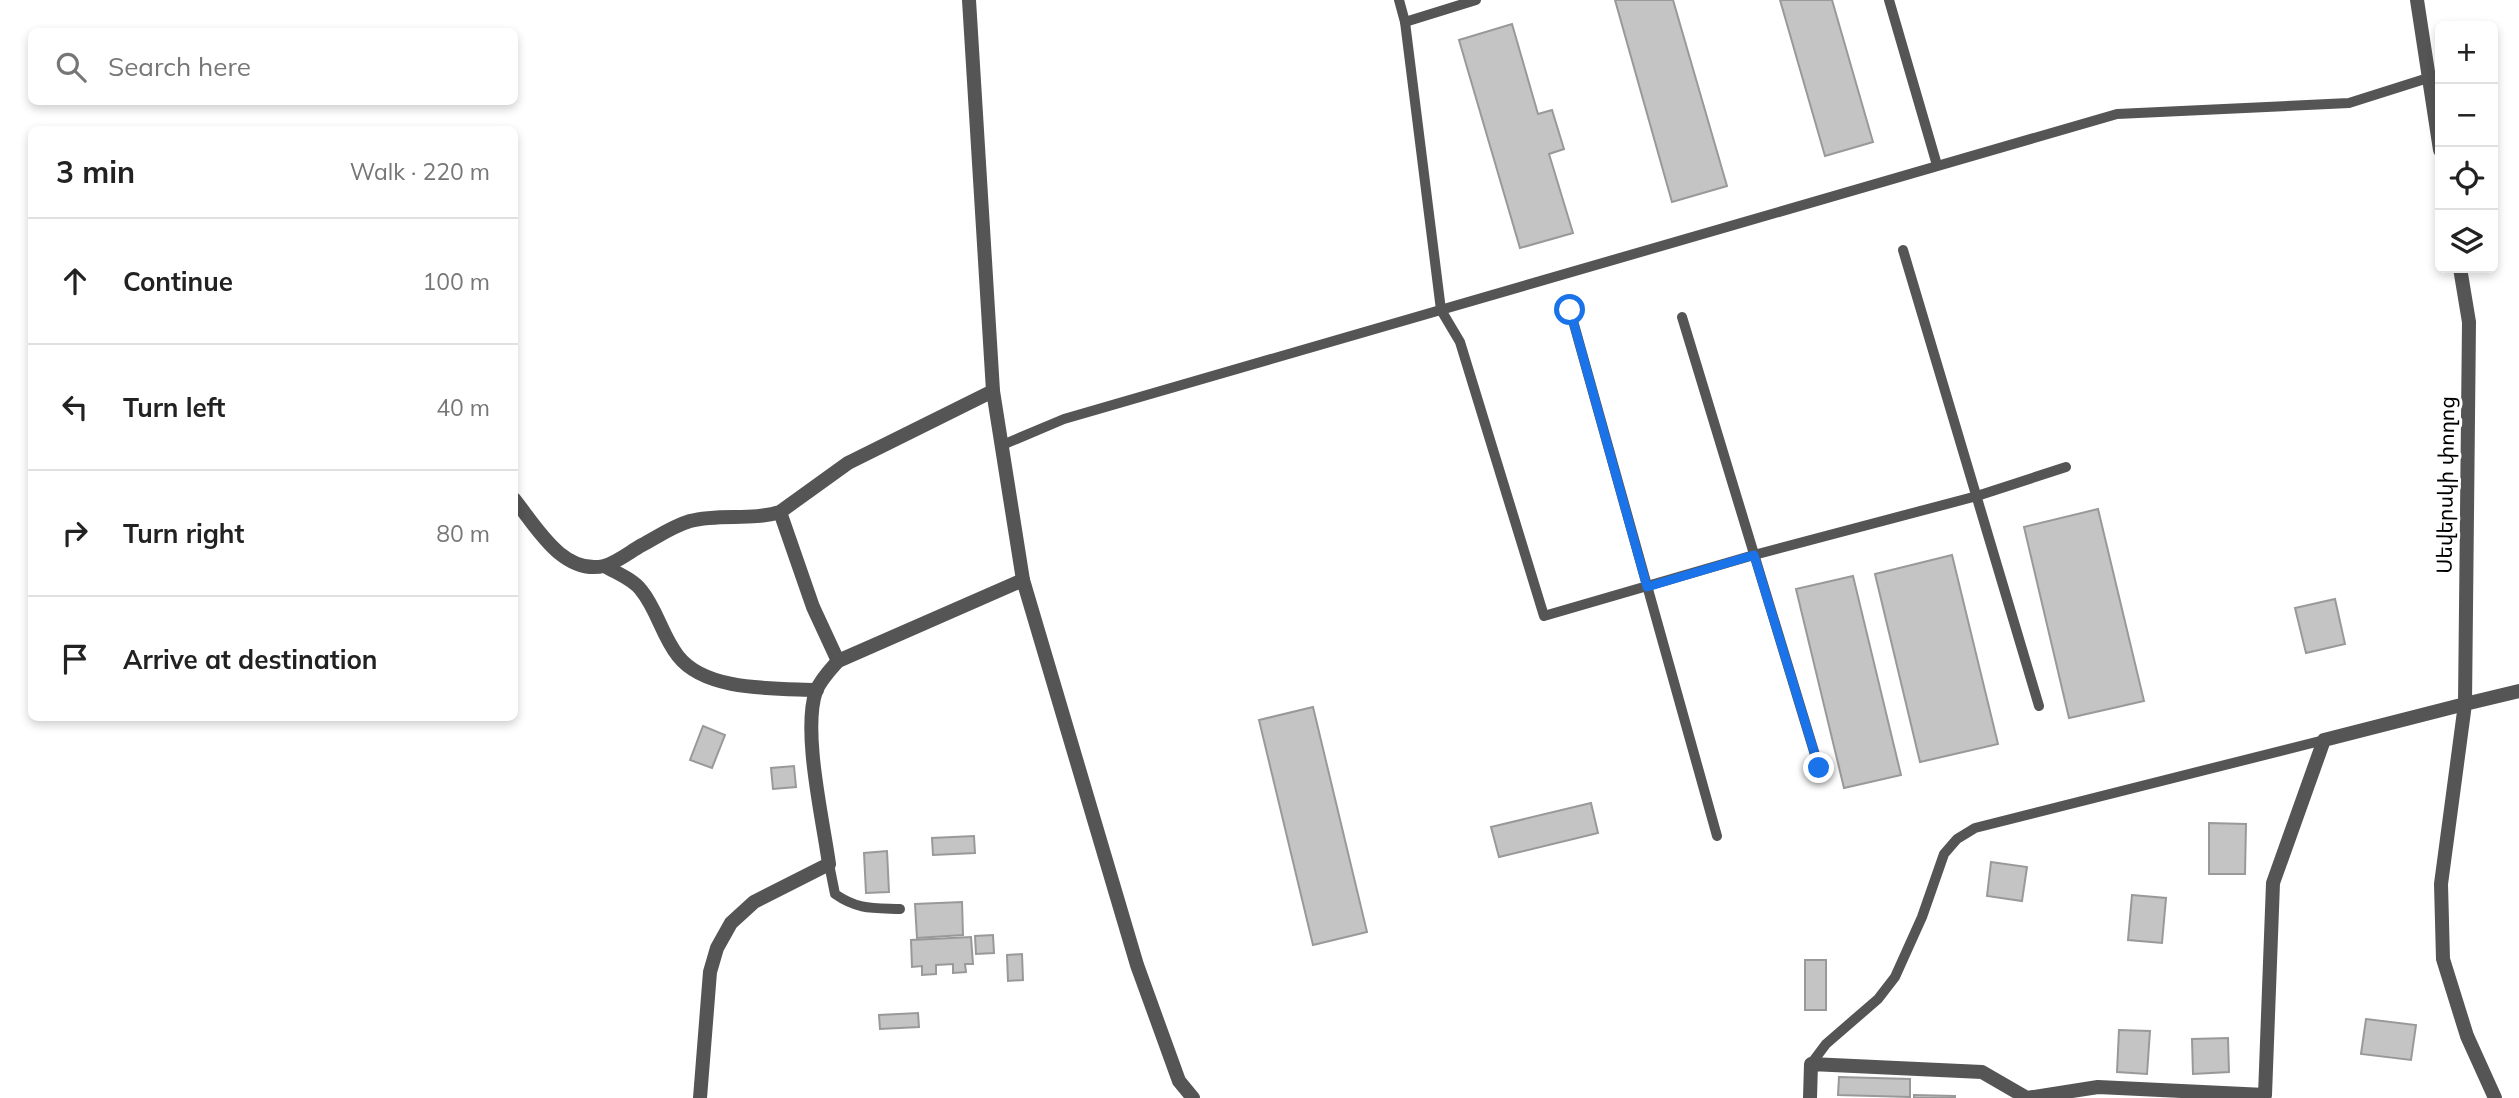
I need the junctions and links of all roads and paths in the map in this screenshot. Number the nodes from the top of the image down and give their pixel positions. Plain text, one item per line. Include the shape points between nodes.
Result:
1 (969, 0) edge
2 (1399, 0) edge
3 (1476, 0) edge
4 (1889, 0) edge
5 (2417, 0) edge
6 (1405, 22) junction
7 (2428, 78) junction
8 (2440, 147) edge
9 (1937, 165) junction
10 (1903, 250) dead end
11 (2461, 273) edge
12 (1441, 310) junction
13 (1570, 310) dead end
14 (1682, 317) dead end
15 (993, 391) junction
16 (1000, 446) junction
17 (2066, 467) dead end
18 (1977, 496) junction
19 (518, 504) edge
20 (780, 512) junction
21 (1754, 555) junction
22 (605, 566) junction
23 (1023, 580) junction
24 (1647, 587) junction
25 (838, 661) junction
26 (817, 690) junction
27 (2519, 691) edge
28 (2465, 704) junction
29 (2039, 706) dead end
30 (2324, 740) junction
31 (1819, 768) dead end
32 (1717, 836) dead end
33 (830, 864) junction
34 (900, 909) dead end
35 (1811, 1064) junction
36 (700, 1098) edge
37 (1193, 1098) edge
38 (1810, 1098) edge
39 (2495, 1098) edge

1 - 15 street
2 - 6 lane
3 - 6 lane
4 - 9 lane
5 - 7 street
6 - 12 lane
7 - 8 street
7 - 9 lane via 2348,103 2117,114
9 - 12 lane
10 - 18 lane
11 - 28 street, Սեվերսկի փողոց via 2469,322
12 - 16 lane via 1064,419
12 - 24 lane via 1461,342 1544,616
13 - 24 lane
14 - 21 lane
15 - 16 street
15 - 20 street via 848,463
16 - 23 street
17 - 18 lane
18 - 21 lane
18 - 29 lane
19 - 22 street via 554,549 570,561
20 - 22 street via 693,520
20 - 25 street via 813,607
21 - 24 lane
21 - 31 lane
22 - 26 street via 639,587 679,658 702,676 757,687
23 - 25 street
23 - 37 street via 1137,965 1179,1081
24 - 32 lane
25 - 26 street
26 - 33 street via 811,739
27 - 28 street
28 - 30 street
28 - 39 street, Սեվերսկի փողոց via 2441,884 2442,959 2467,1036
30 - 35 lane via 1975,828 1957,839 1944,854 1895,977
30 - 35 street via 2273,883 2265,1095 2098,1087 2027,1098 1982,1073
33 - 34 lane via 835,894 846,902 861,908
33 - 36 street via 754,902 731,923 716,948
35 - 38 street

